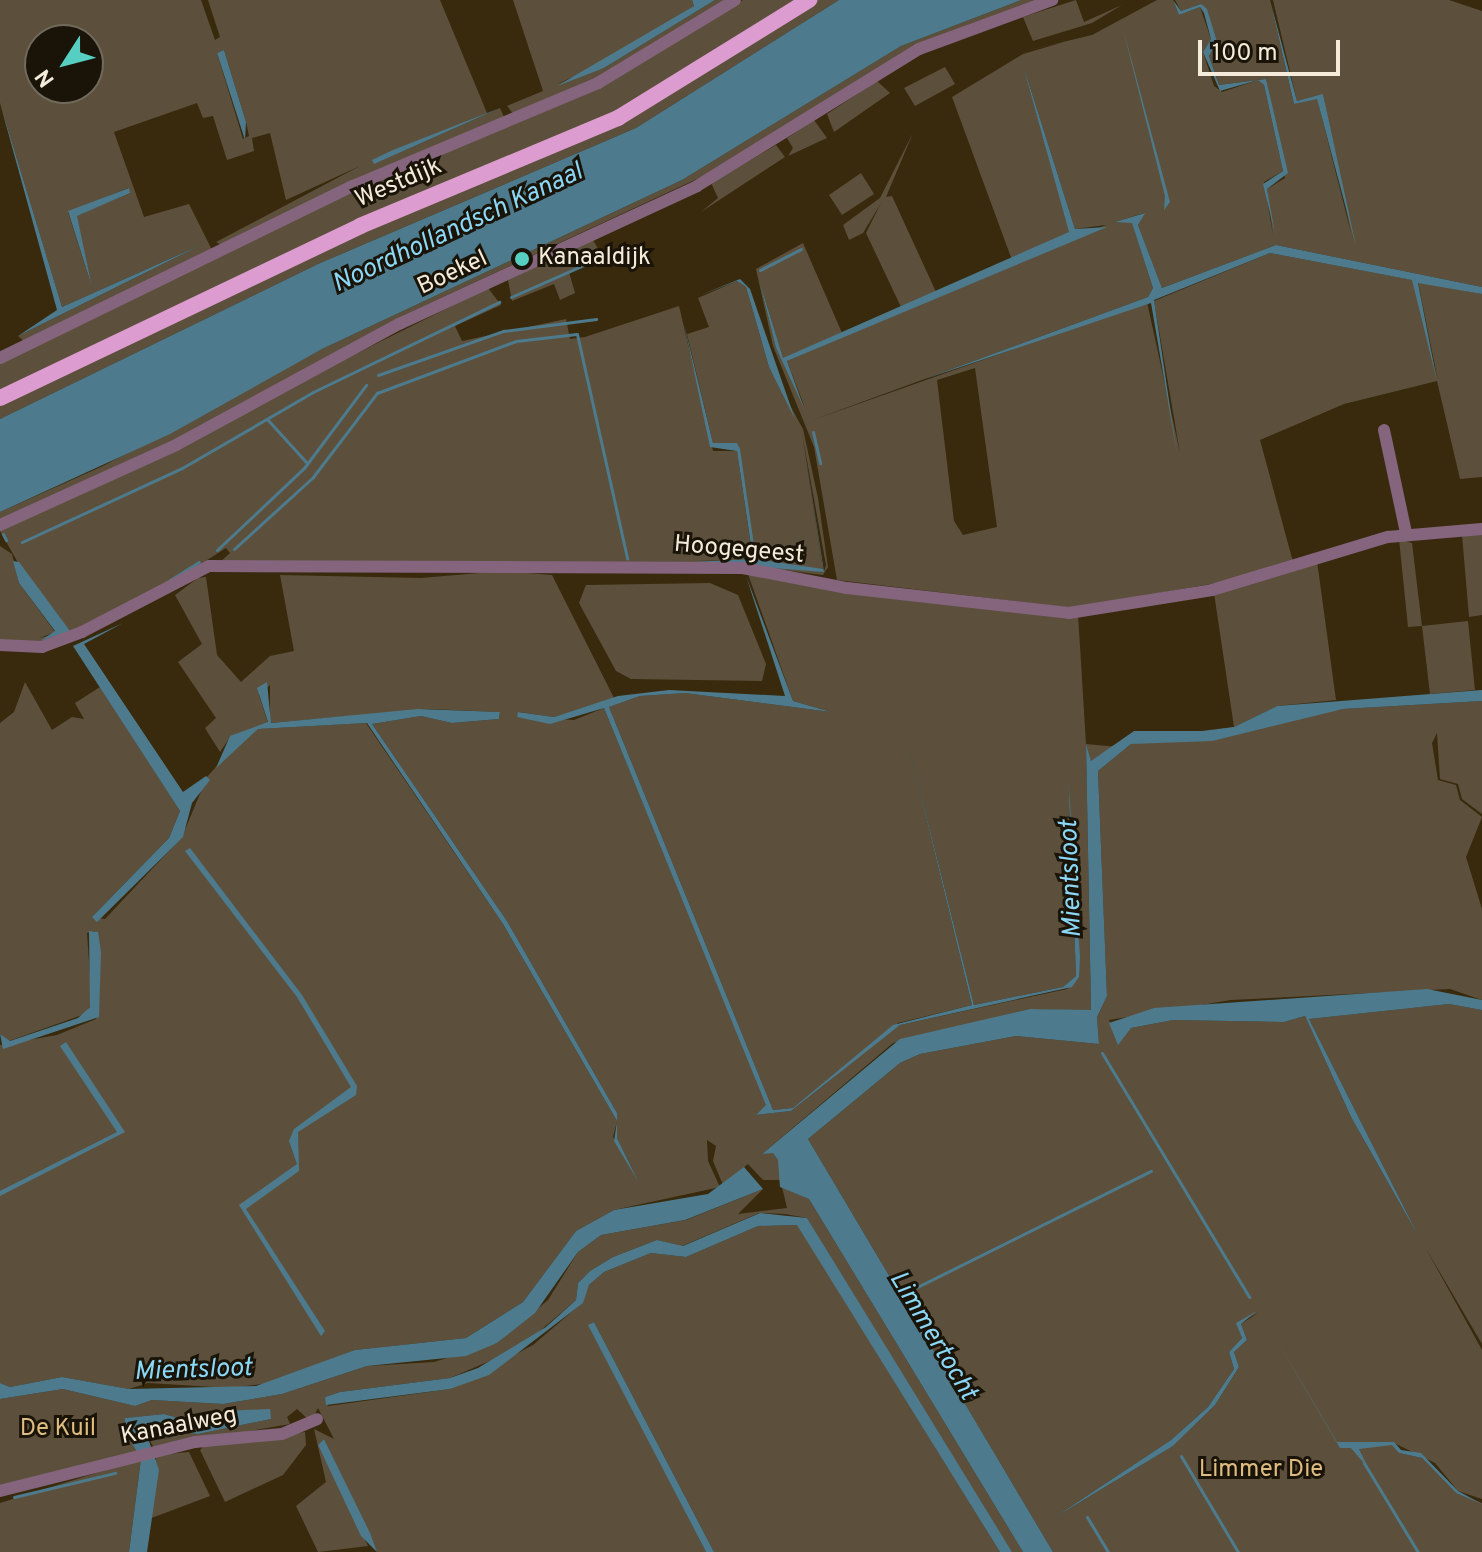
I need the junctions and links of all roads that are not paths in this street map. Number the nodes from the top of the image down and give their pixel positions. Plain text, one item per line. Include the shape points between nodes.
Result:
1 (735, 0) edge
2 (809, 0) edge
3 (1052, 0) edge
4 (0, 358) edge
5 (0, 398) edge
6 (1384, 430) dead end
7 (0, 525) edge
8 (1482, 529) edge
9 (1406, 533) junction
10 (0, 645) edge
11 (317, 1419) dead end
12 (0, 1491) edge

1 - 4 street, Westdijk via 598,83 353,186
2 - 5 main road, Westdijk via 618,118 360,226
3 - 7 street, Boekel via 919,49 697,186 399,324 176,445
6 - 9 street
8 - 9 street, Hoogegeest
9 - 10 street, Hoogegeest via 1212,590 1069,613 847,588 743,568 209,566 129,613 67,638 37,648
11 - 12 street, Kanaalweg via 282,1434 159,1450

